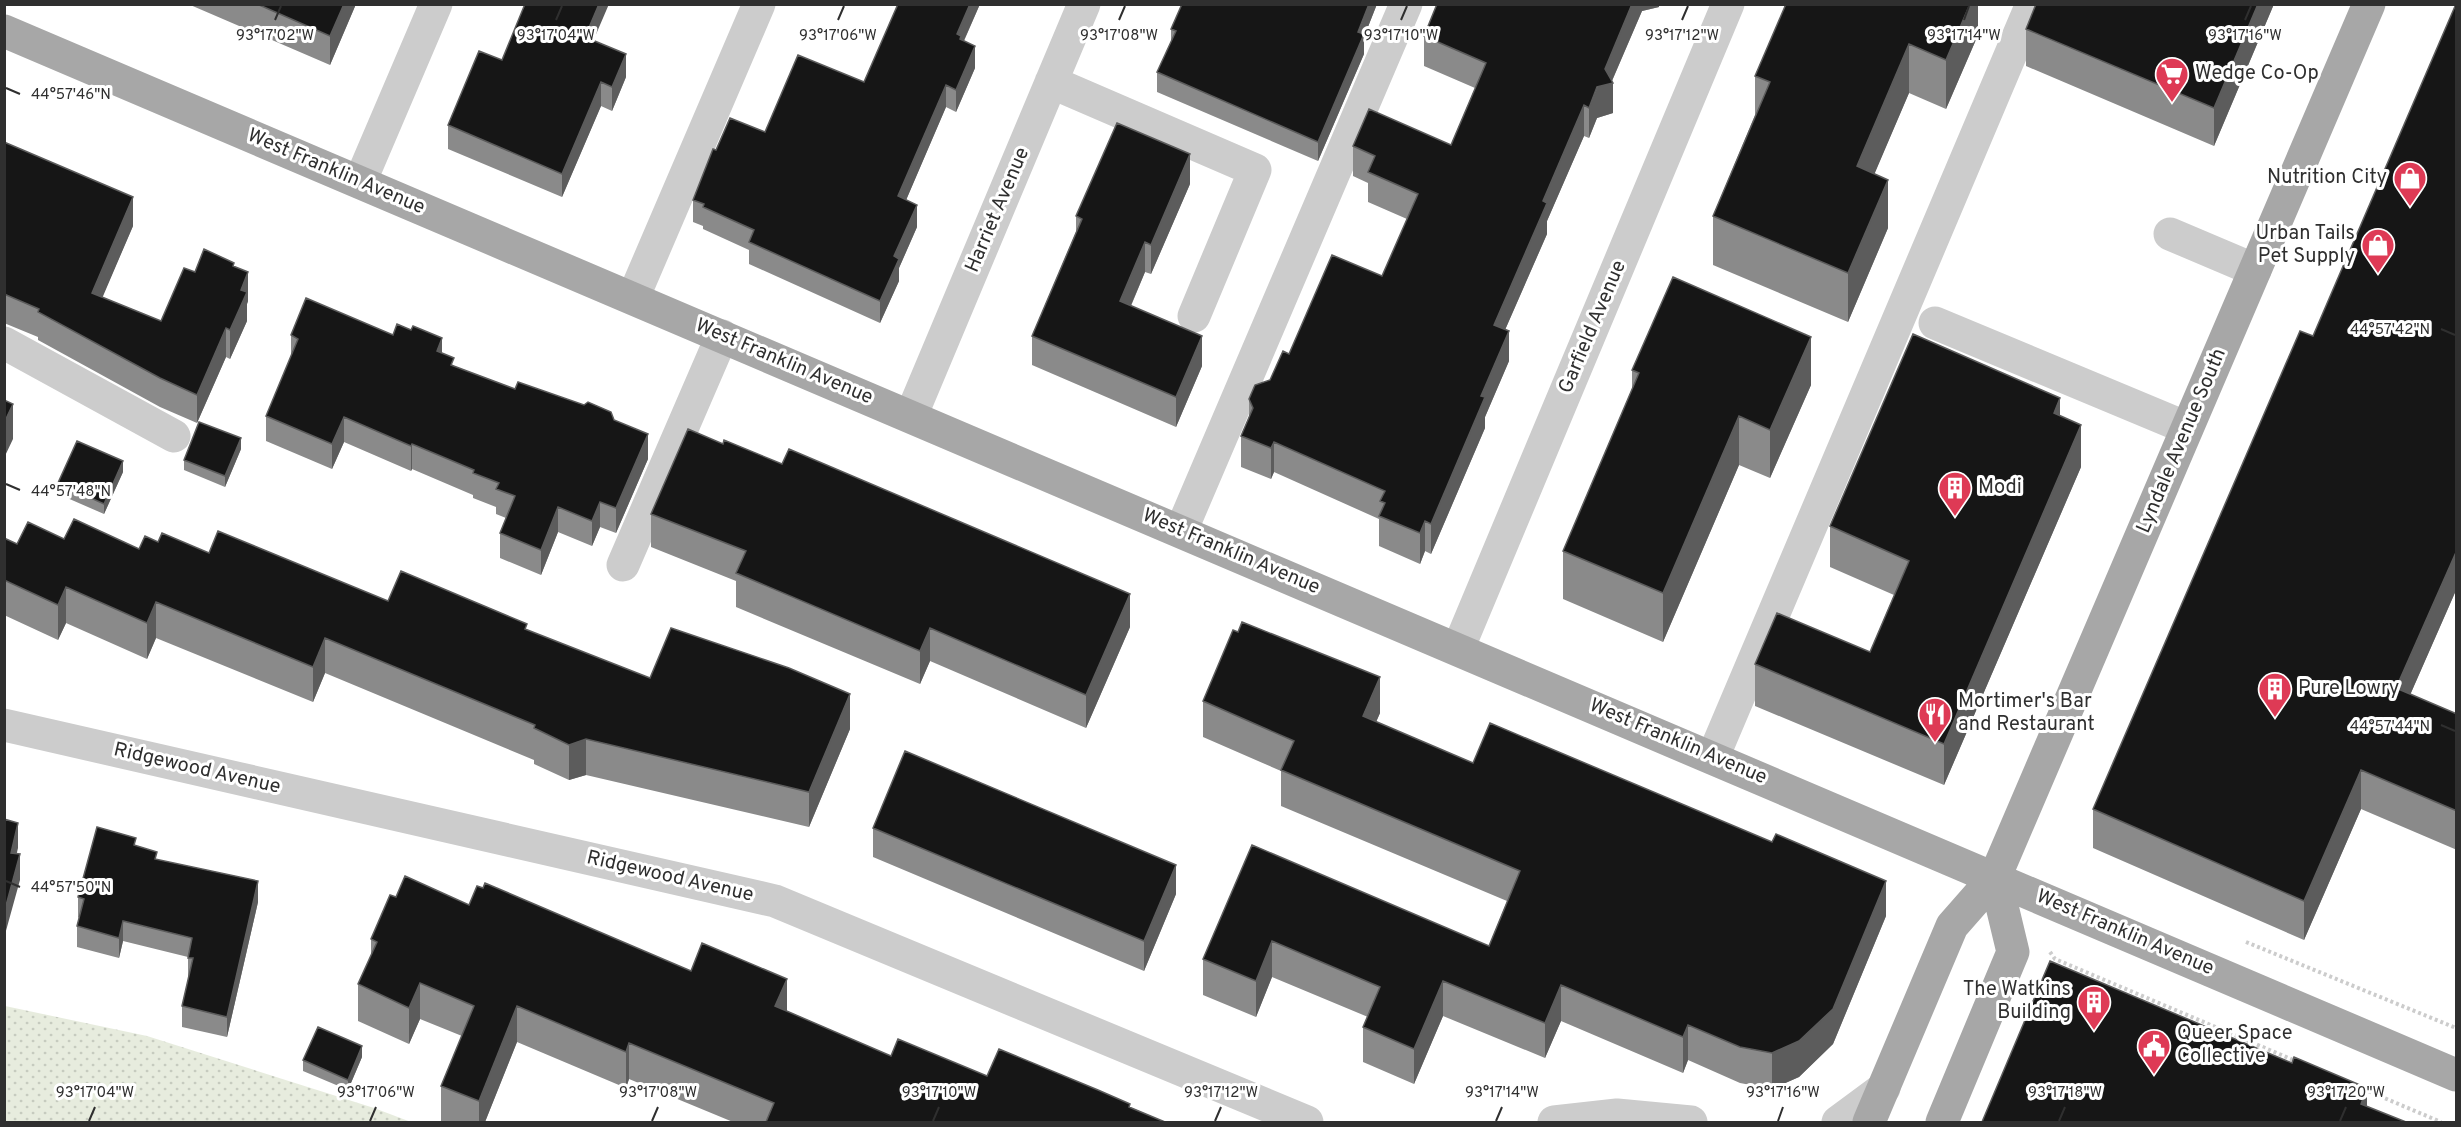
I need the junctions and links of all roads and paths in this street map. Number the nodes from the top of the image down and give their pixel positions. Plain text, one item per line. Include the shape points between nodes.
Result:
1 (436, 4) edge
2 (759, 4) edge
3 (1084, 4) edge
4 (1406, 4) edge
5 (1728, 4) edge
6 (2032, 4) edge
7 (2369, 4) edge
8 (4, 31) edge
9 (1052, 82) junction
10 (360, 182) junction
11 (2170, 234) dead end
12 (2254, 270) junction
13 (633, 298) junction
14 (1194, 316) dead end
15 (1935, 322) dead end
16 (722, 336) junction
17 (4, 343) edge
18 (911, 416) junction
19 (2187, 428) junction
20 (174, 436) dead end
21 (1181, 531) junction
22 (622, 565) dead end
23 (1458, 649) junction
24 (4, 725) edge
25 (1713, 757) junction
26 (1995, 877) junction
27 (2048, 950) dead end
28 (2309, 1066) edge
29 (2457, 1075) edge
30 (2353, 1085) edge
31 (1884, 1088) junction
32 (1307, 1122) edge
33 (1556, 1122) edge
34 (1690, 1122) edge
35 (1838, 1122) edge
36 (1869, 1122) edge
37 (1942, 1122) edge
38 (2441, 1122) edge

1 - 10 street
2 - 13 street
3 - 9 street, Harriet Avenue
4 - 21 street
5 - 23 street, Garfield Avenue
6 - 25 street
7 - 12 main road, Lyndale Avenue South
8 - 10 main road, West Franklin Avenue
9 - 14 street via 1256,170
9 - 18 street, Harriet Avenue
10 - 13 main road, West Franklin Avenue
11 - 12 street
12 - 19 main road, Lyndale Avenue South
13 - 16 main road, West Franklin Avenue
15 - 19 street
16 - 18 main road, West Franklin Avenue
16 - 22 street
17 - 20 street
18 - 21 main road, West Franklin Avenue
19 - 26 main road, Lyndale Avenue South
21 - 23 main road, West Franklin Avenue
23 - 25 main road, West Franklin Avenue
24 - 32 street, Ridgewood Avenue via 775,901
25 - 26 main road, West Franklin Avenue
26 - 29 main road, West Franklin Avenue
26 - 31 main road, Lyndale Avenue South via 1952,926
26 - 37 main road via 2013,952
27 - 28 path via 2055,959
30 - 38 path
31 - 35 street
31 - 36 main road, Lyndale Avenue South
33 - 34 street via 1617,1115

